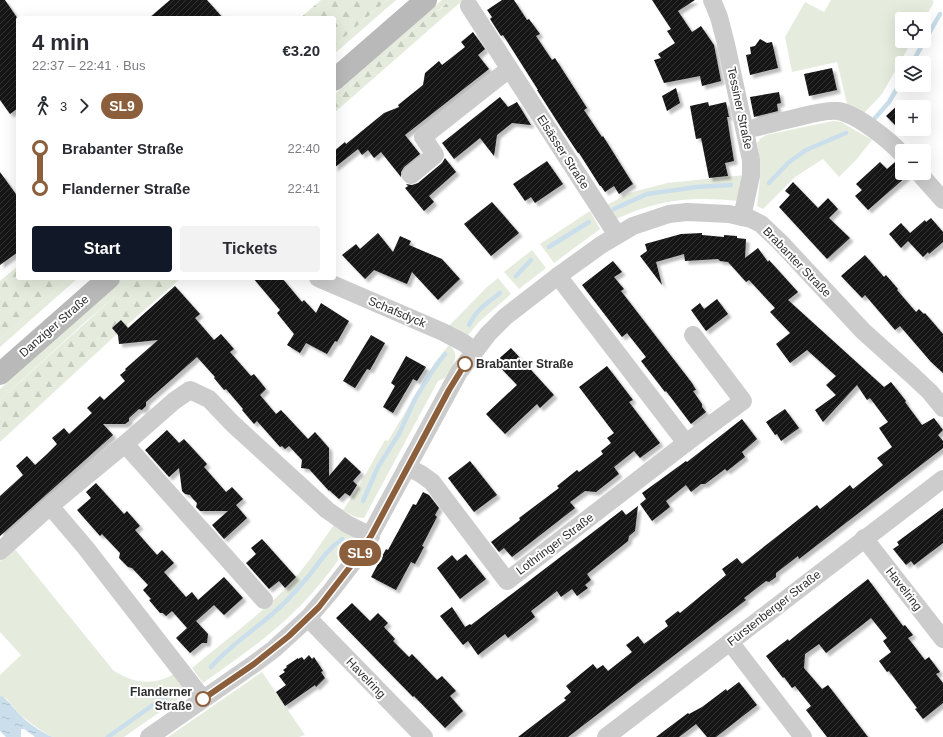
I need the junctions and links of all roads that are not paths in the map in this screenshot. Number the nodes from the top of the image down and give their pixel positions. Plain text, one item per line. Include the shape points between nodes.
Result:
1 (426, 0) edge
2 (712, 0) edge
3 (469, 6) dead end
4 (509, 69) junction
5 (336, 78) edge
6 (745, 130) junction
7 (895, 148) edge
8 (411, 175) dead end
9 (925, 180) edge
10 (943, 200) edge
11 (742, 217) junction
12 (617, 234) junction
13 (558, 276) junction
14 (107, 280) edge
15 (323, 280) edge
16 (693, 335) dead end
17 (474, 351) junction
18 (0, 374) edge
19 (943, 408) edge
20 (686, 443) junction
21 (125, 444) junction
22 (407, 467) junction
23 (943, 479) edge
24 (50, 506) junction
25 (371, 536) junction
26 (864, 538) junction
27 (0, 551) edge
28 (264, 600) dead end
29 (308, 618) junction
30 (943, 639) edge
31 (730, 642) junction
32 (203, 699) junction
33 (149, 737) edge
34 (424, 737) edge
35 (606, 737) edge
36 (803, 737) edge

1 - 5 street
2 - 6 street, Tessiner Straße via 719,17
3 - 4 street, Elsässer Straße
4 - 8 street via 423,137 435,155
4 - 12 street, Elsässer Straße
6 - 7 street via 832,111 848,115 880,134
6 - 11 street, Tessiner Straße via 751,160 751,176
9 - 10 street
11 - 12 street, Brabanter Straße via 687,212 670,214
11 - 19 street, Brabanter Straße via 761,224 770,232 863,332 930,392
12 - 13 street, Brabanter Straße
13 - 17 street, Brabanter Straße via 505,317
13 - 20 street
14 - 18 street, Danziger Straße
15 - 17 street, Schafsdyck via 443,332
16 - 20 street, Lothringer Straße via 743,401
17 - 22 street, Brabanter Straße via 459,372
20 - 22 street, Lothringer Straße via 507,581 432,482
21 - 24 street
21 - 25 street via 190,390 209,399 327,510
21 - 28 street
22 - 25 street, Brabanter Straße
23 - 26 street, Fürstenberger Straße
24 - 27 street
24 - 32 street
25 - 29 street, Brabanter Straße via 350,567
26 - 30 street, Havelring
26 - 31 street, Fürstenberger Straße
29 - 32 street, Brabanter Straße via 274,649
29 - 34 street, Havelring
31 - 35 street, Fürstenberger Straße
31 - 36 street
32 - 33 street, Brabanter Straße

